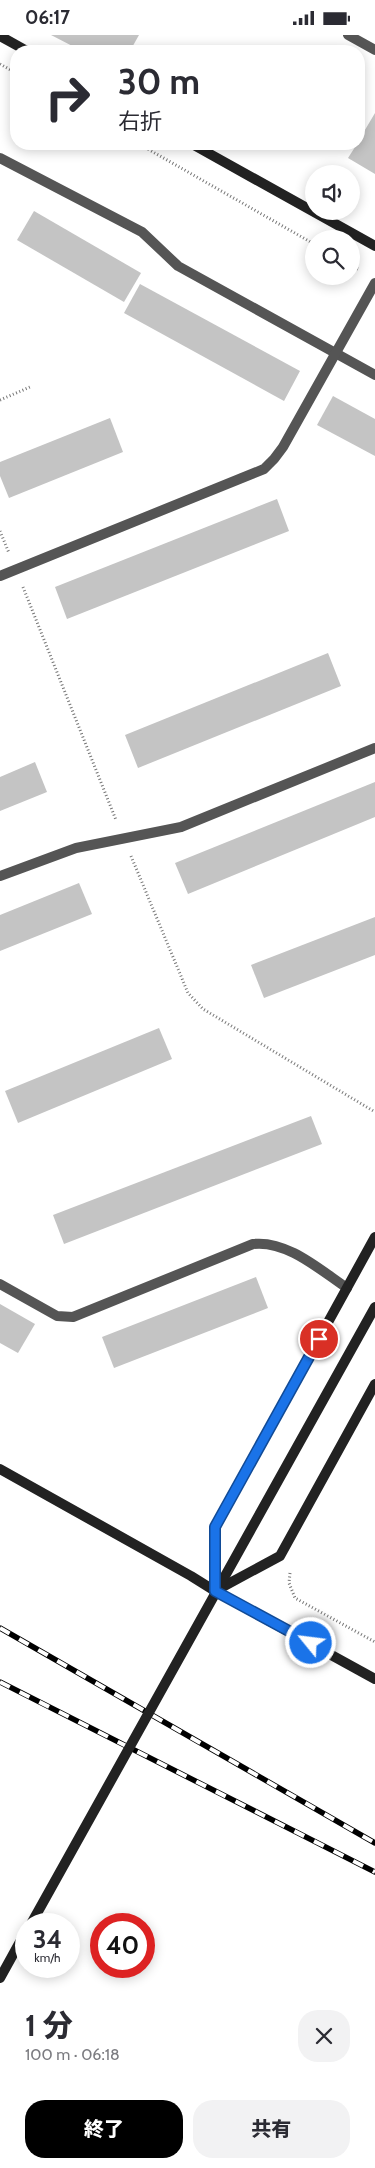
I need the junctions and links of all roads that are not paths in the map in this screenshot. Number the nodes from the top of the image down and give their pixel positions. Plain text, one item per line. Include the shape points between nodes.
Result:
1 (348, 35) edge
2 (0, 36) edge
3 (16, 45) edge
4 (375, 50) edge
5 (203, 150) edge
6 (0, 158) edge
7 (375, 246) edge
8 (375, 283) edge
9 (336, 353) junction
10 (375, 375) edge
11 (0, 576) edge
12 (375, 748) edge
13 (0, 876) edge
14 (375, 1237) edge
15 (0, 1284) edge
16 (347, 1288) junction
17 (375, 1307) edge
18 (375, 1384) edge
19 (0, 1469) edge
20 (215, 1591) junction
21 (375, 1679) edge
22 (36, 1913) edge
23 (15, 1951) edge
24 (0, 1978) edge

1 - 4 street
2 - 3 street
5 - 7 street
6 - 9 street via 142,232 178,266
8 - 9 street
9 - 10 street
9 - 11 street via 283,447 264,469
12 - 13 street via 180,827 76,848
14 - 16 street
15 - 16 street via 57,1316 73,1317 253,1244 264,1243 288,1250
16 - 20 street via 215,1527
17 - 22 street, bridge
18 - 20 street via 280,1556
19 - 20 street
20 - 21 street
23 - 24 street

